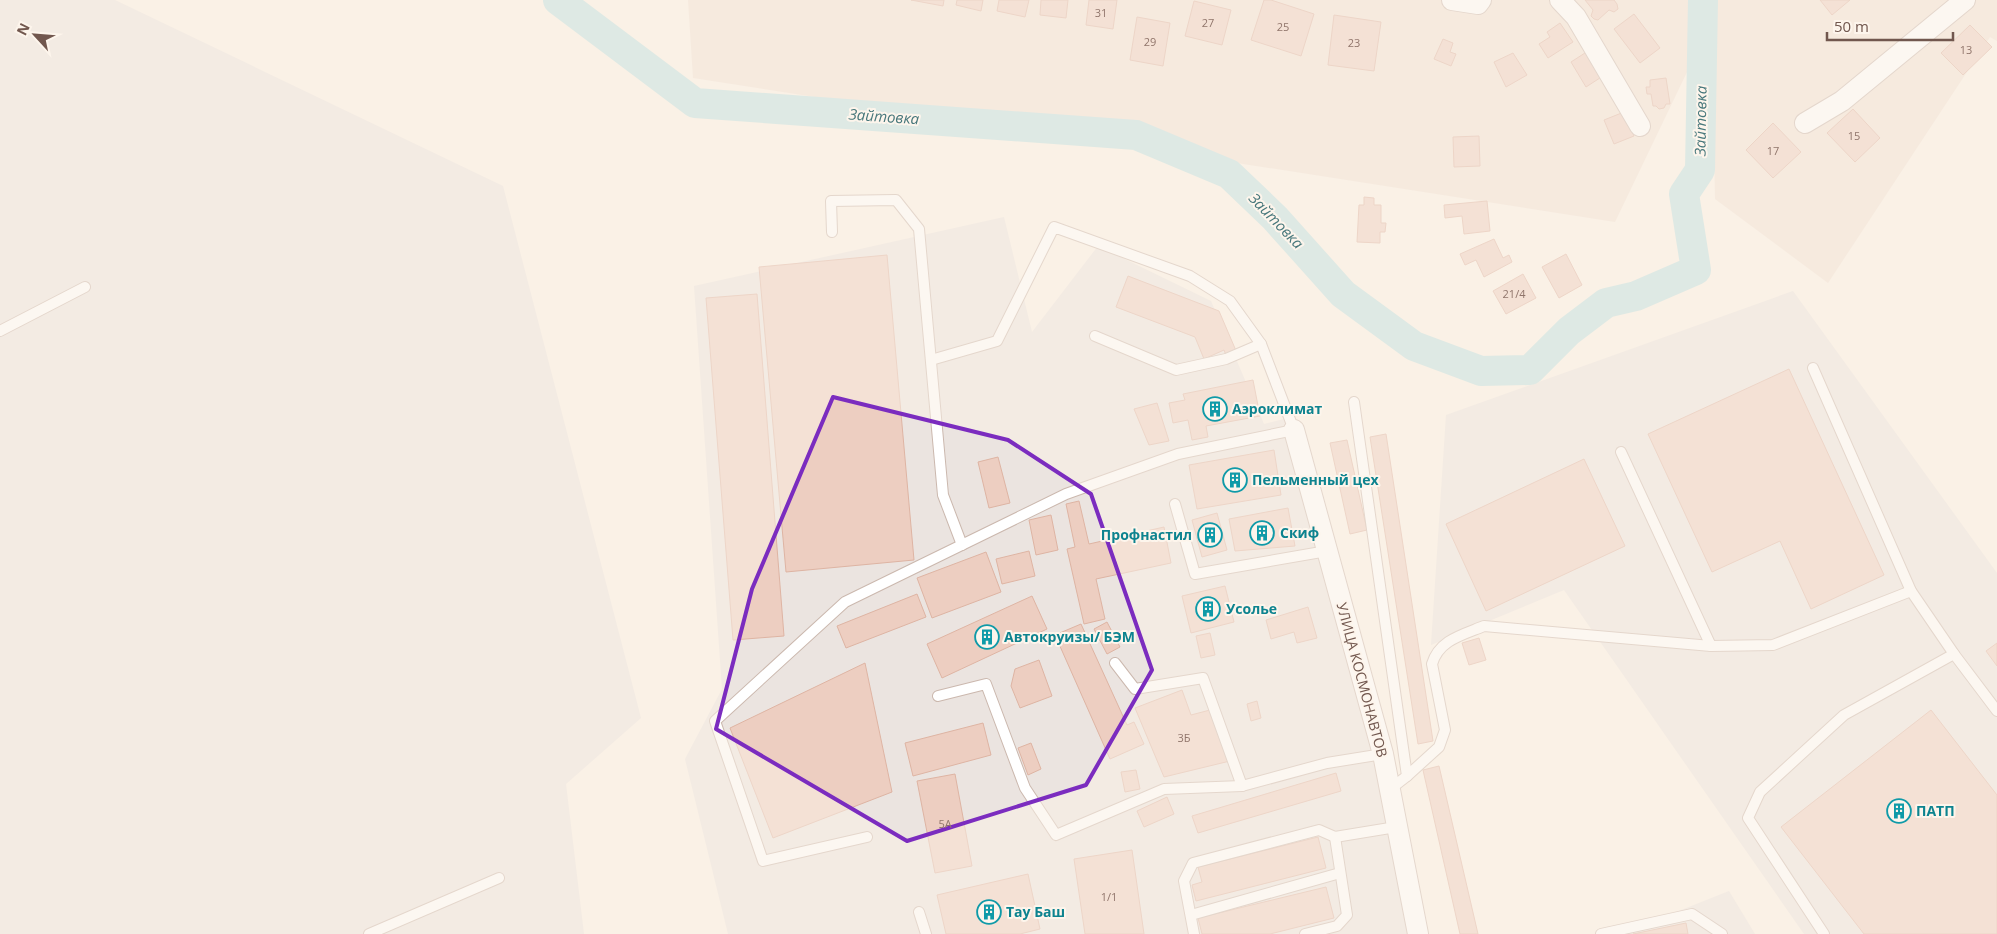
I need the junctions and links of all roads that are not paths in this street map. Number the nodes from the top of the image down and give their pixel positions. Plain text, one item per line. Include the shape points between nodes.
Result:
1 (1452, 0) edge
2 (1481, 0) edge
3 (1560, 0) edge
4 (1966, 0) edge
5 (1805, 123) dead end
6 (1640, 126) dead end
7 (832, 232) dead end
8 (85, 286) dead end
9 (0, 331) edge
10 (1095, 336) dead end
11 (1261, 344) junction
12 (931, 360) junction
13 (1812, 368) dead end
14 (1354, 402) dead end
15 (1294, 430) junction
16 (1621, 452) dead end
17 (1175, 504) dead end
18 (962, 545) junction
19 (1327, 551) junction
20 (1911, 591) junction
21 (1711, 646) junction
22 (1954, 654) junction
23 (1115, 663) dead end
24 (938, 696) dead end
25 (1997, 711) edge
26 (1383, 754) junction
27 (1407, 776) junction
28 (1242, 786) junction
29 (1389, 790) junction
30 (1396, 827) junction
31 (867, 837) dead end
32 (1335, 837) junction
33 (1340, 873) junction
34 (500, 878) dead end
35 (919, 912) dead end
36 (1191, 915) junction
37 (369, 934) edge
38 (926, 934) edge
39 (1194, 934) edge
40 (1305, 934) edge
41 (1418, 934) edge
42 (1600, 934) edge
43 (1722, 934) edge
44 (1824, 934) edge

1 - 2 street via 1478,4
3 - 6 street via 1576,17
4 - 5 street via 1842,101
7 - 12 lane via 831,201 896,200 919,229
8 - 9 lane
10 - 11 lane via 1176,370 1226,359
11 - 12 lane via 1230,301 1190,276 1054,227 997,341
11 - 15 lane
12 - 18 lane via 944,495
13 - 20 lane
14 - 27 lane
15 - 18 lane via 1178,454 1066,494
15 - 19 street, УЛИЦА КОСМОНАВТОВ
16 - 21 lane
17 - 19 lane via 1195,574
18 - 31 lane via 845,602 715,721 763,860
19 - 26 street, УЛИЦА КОСМОНАВТОВ
20 - 21 lane via 1773,645
20 - 22 lane
21 - 27 lane via 1484,626 1450,639 1435,654 1432,664 1445,730 1439,747
22 - 25 lane
22 - 44 lane via 1844,715 1760,792 1748,818
23 - 28 lane via 1135,689 1203,678
24 - 28 lane via 986,684 1025,788 1056,835 1164,789
26 - 28 lane via 1327,763
26 - 29 street, УЛИЦА КОСМОНАВТОВ
27 - 29 lane
29 - 30 street, УЛИЦА КОСМОНАВТОВ
30 - 32 lane
30 - 41 street, УЛИЦА КОСМОНАВТОВ
32 - 33 lane
32 - 36 lane via 1319,830 1193,864 1184,881
33 - 36 lane
33 - 40 lane via 1347,915 1337,926
34 - 37 lane
35 - 38 lane
36 - 39 lane
42 - 43 lane via 1692,914

